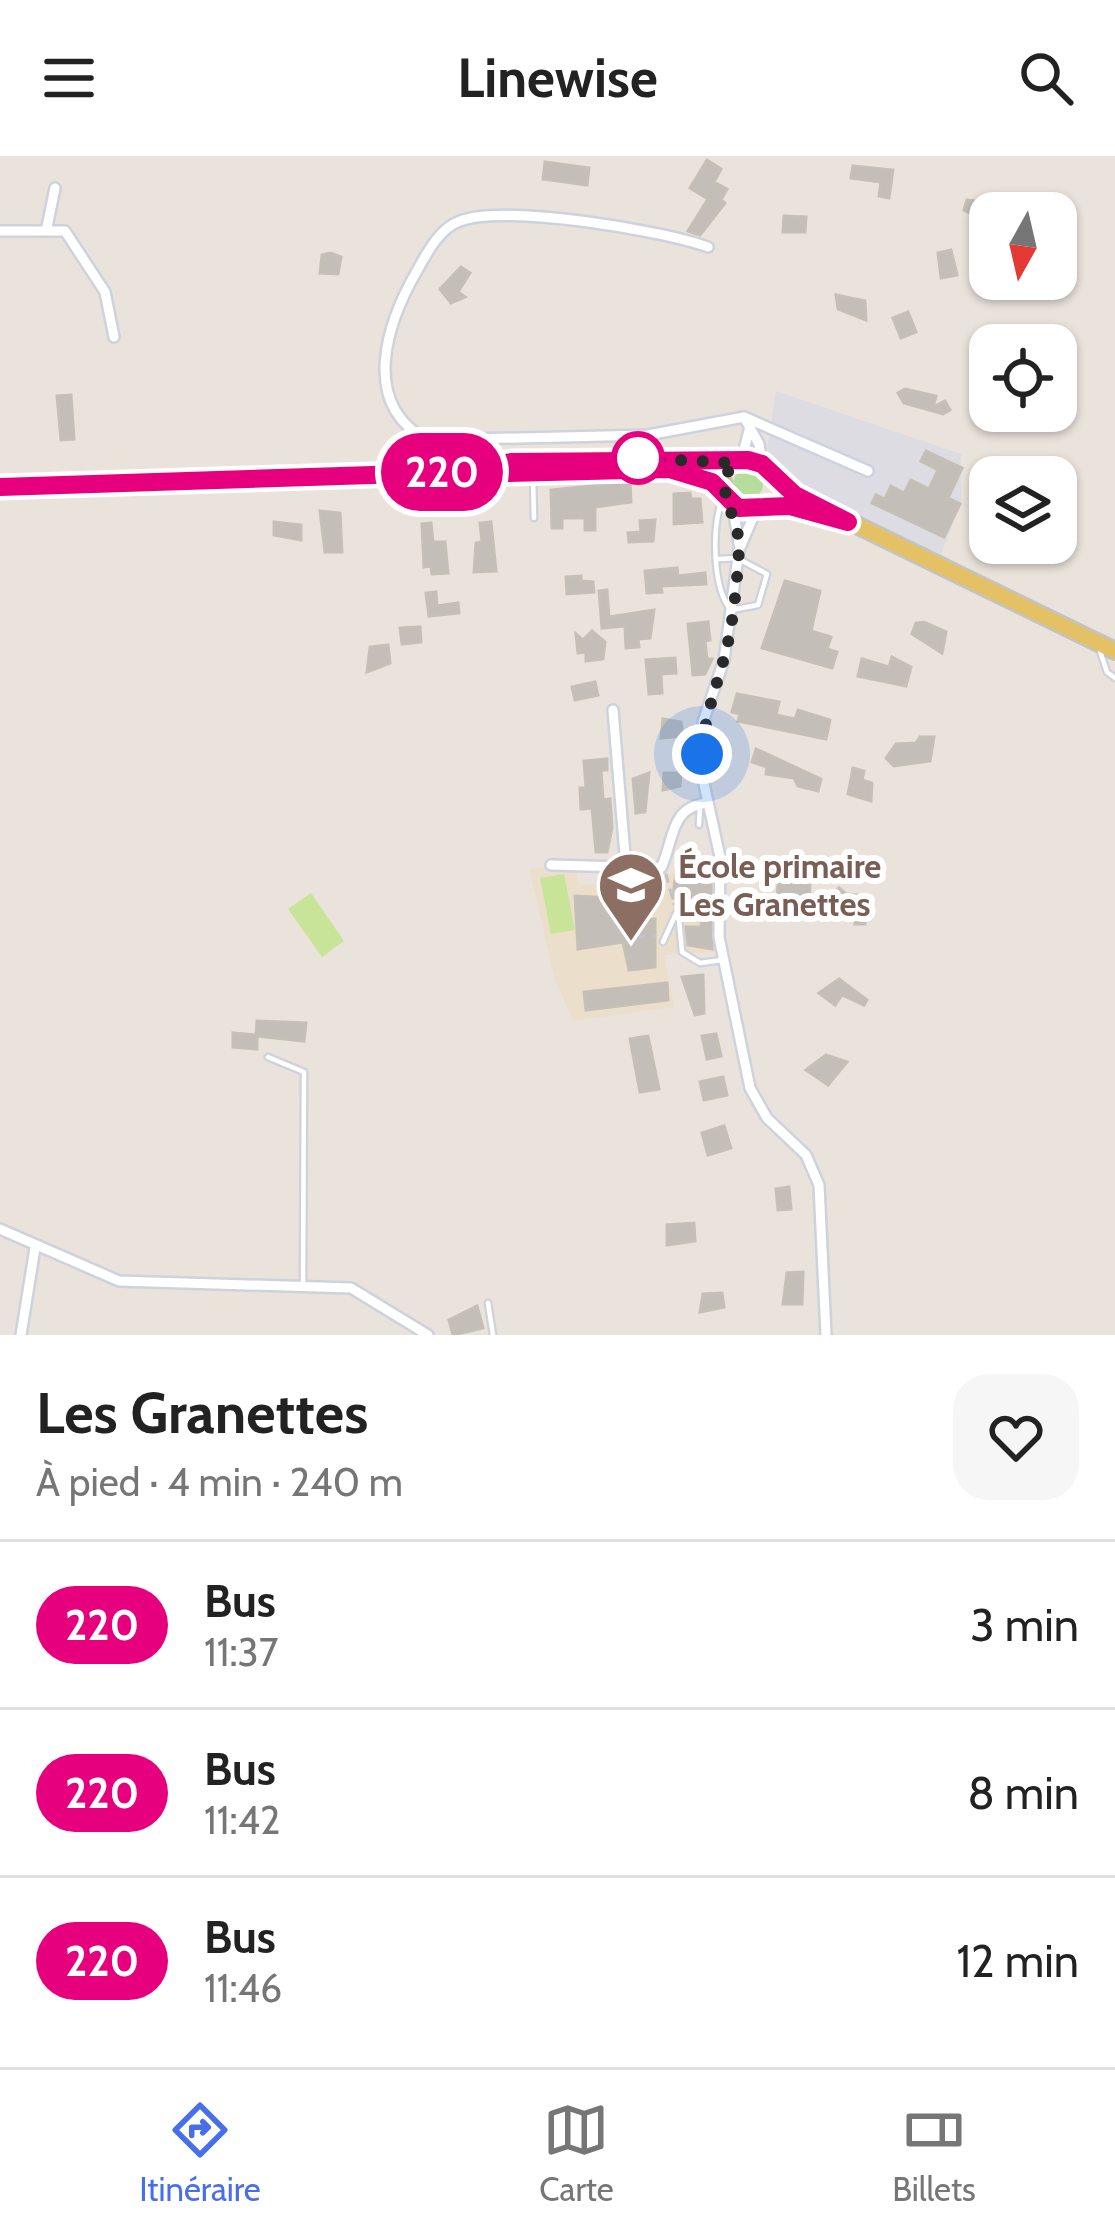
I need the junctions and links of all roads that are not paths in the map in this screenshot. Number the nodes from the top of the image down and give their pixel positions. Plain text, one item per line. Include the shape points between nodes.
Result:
1 (55, 188) dead end
2 (46, 227) junction
3 (0, 231) edge
4 (708, 247) dead end
5 (114, 337) dead end
6 (747, 422) junction
7 (618, 459) junction
8 (738, 462) junction
9 (766, 471) junction
10 (868, 471) dead end
11 (532, 472) junction
12 (435, 473) junction
13 (0, 488) edge
14 (726, 496) junction
15 (760, 506) junction
16 (534, 518) dead end
17 (848, 522) junction
18 (738, 554) junction
19 (718, 559) junction
20 (731, 610) junction
21 (1098, 643) junction
22 (1115, 651) edge
23 (1115, 678) edge
24 (613, 710) dead end
25 (704, 804) junction
26 (699, 825) dead end
27 (551, 865) dead end
28 (630, 870) junction
29 (663, 942) dead end
30 (723, 960) junction
31 (268, 1057) dead end
32 (0, 1229) edge
33 (35, 1248) junction
34 (302, 1284) junction
35 (488, 1303) dead end
36 (21, 1335) edge
37 (428, 1335) edge
38 (493, 1335) edge
39 (826, 1335) edge

1 - 2 street
2 - 3 street
2 - 5 street via 65,231 77,245 105,292
4 - 6 street via 670,233 463,219 437,239 401,298 384,344 386,375 405,428 427,440 648,434 728,416
6 - 8 street
6 - 9 street
6 - 10 street
7 - 8 main road
7 - 11 lane
7 - 12 main road
8 - 9 main road
8 - 14 main road via 724,476
9 - 15 main road via 772,492
9 - 17 main road
11 - 12 main road
11 - 14 main road via 669,469 700,476
11 - 16 lane
12 - 13 main road
14 - 15 main road
14 - 18 street
14 - 19 lane
15 - 17 main road
15 - 18 street
17 - 21 main road
18 - 19 lane
18 - 20 street
18 - 20 lane via 767,574 766,590 758,605
19 - 20 lane via 721,596
20 - 25 street via 704,722
21 - 22 main road
21 - 23 lane
24 - 28 street
25 - 26 lane
25 - 28 street via 674,824 664,866
25 - 30 street via 720,857
27 - 28 street
29 - 30 lane via 675,909 682,952 700,963
30 - 39 street via 757,1104 806,1155 820,1185
31 - 34 lane via 304,1072
32 - 33 street
33 - 34 street via 119,1281
33 - 36 street
34 - 37 street via 351,1288
35 - 38 lane

